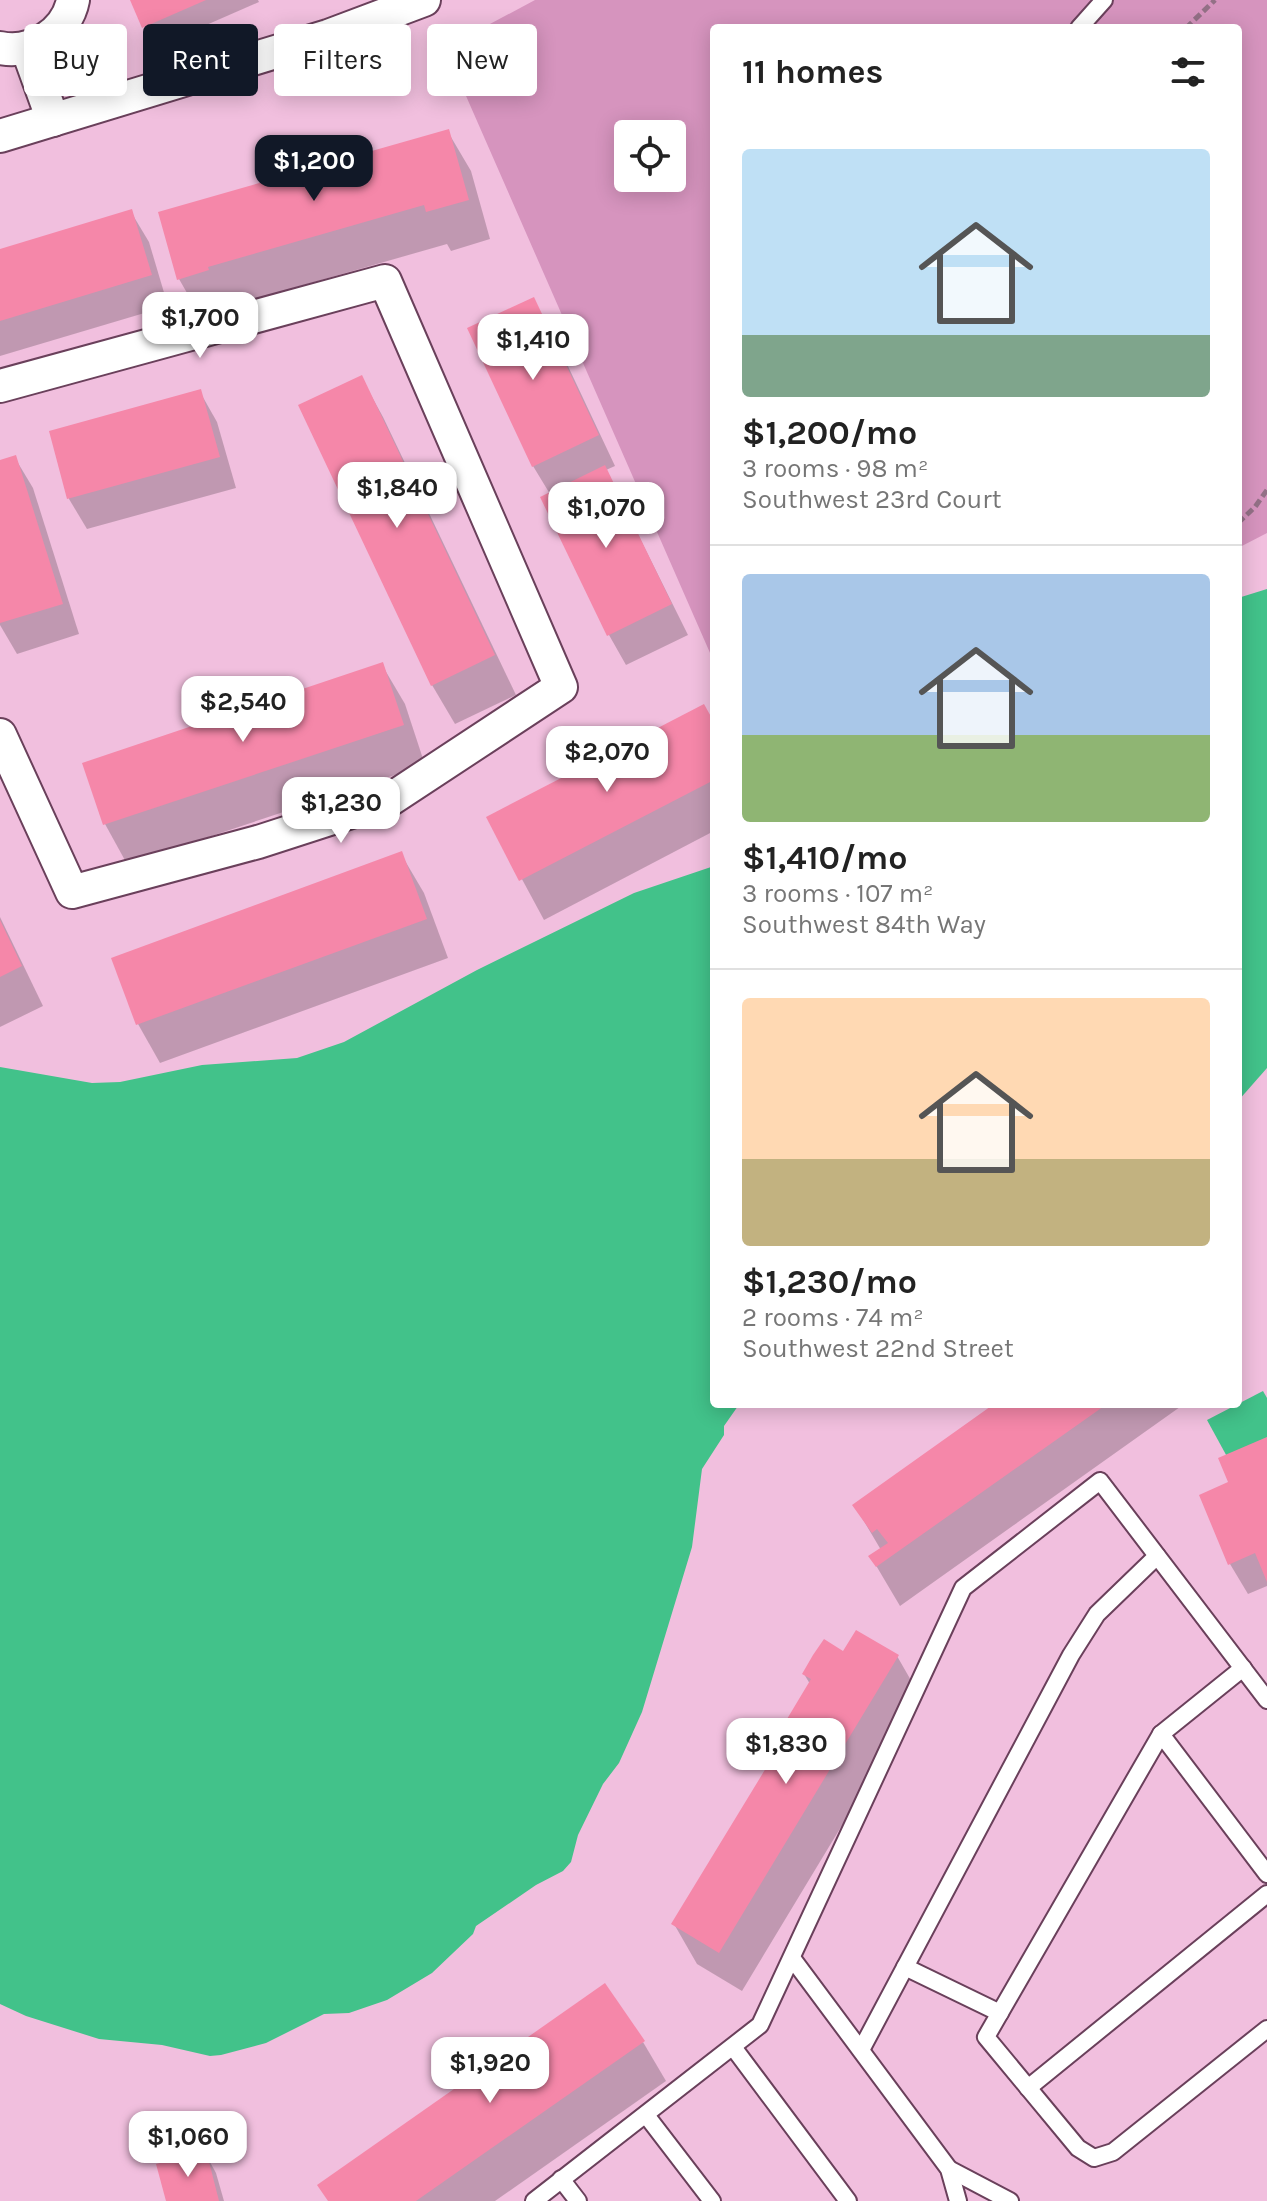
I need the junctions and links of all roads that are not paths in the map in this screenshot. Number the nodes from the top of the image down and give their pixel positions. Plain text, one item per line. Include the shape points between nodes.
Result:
1 (73, 0) edge
2 (424, 0) edge
3 (1104, 0) edge
4 (1083, 24) edge
5 (13, 48) edge
6 (53, 120) junction
7 (0, 136) edge
8 (0, 386) edge
9 (0, 735) edge
10 (1157, 1556) junction
11 (1243, 1668) junction
12 (1267, 1700) edge
13 (1161, 1734) junction
14 (1267, 1874) edge
15 (1267, 1894) edge
16 (792, 1958) junction
17 (905, 1967) junction
18 (1000, 2013) junction
19 (1267, 2029) edge
20 (733, 2047) junction
21 (861, 2050) junction
22 (1028, 2088) junction
23 (646, 2115) junction
24 (949, 2169) junction
25 (561, 2179) junction
26 (534, 2201) edge
27 (578, 2201) edge
28 (712, 2201) edge
29 (848, 2201) edge
30 (958, 2201) edge
31 (1010, 2201) edge

1 - 5 street via 61,26 46,40
2 - 6 street via 328,36
3 - 4 lane
5 - 6 street
6 - 7 street
8 - 9 street via 385,281 561,687 391,799 258,842 72,892
10 - 11 lane
10 - 16 lane via 1100,1481 963,1588
10 - 17 lane via 1097,1614 1071,1655
11 - 12 lane
11 - 13 lane
13 - 14 lane
13 - 18 lane
15 - 22 lane
16 - 20 lane via 760,2025
16 - 21 lane
17 - 18 lane
17 - 21 lane
18 - 22 lane via 986,2037
19 - 22 lane via 1113,2152 1094,2158 1078,2148
20 - 23 lane
20 - 29 lane
21 - 24 lane
23 - 25 lane
23 - 28 lane
24 - 30 lane
24 - 31 lane
25 - 26 lane
25 - 27 lane

